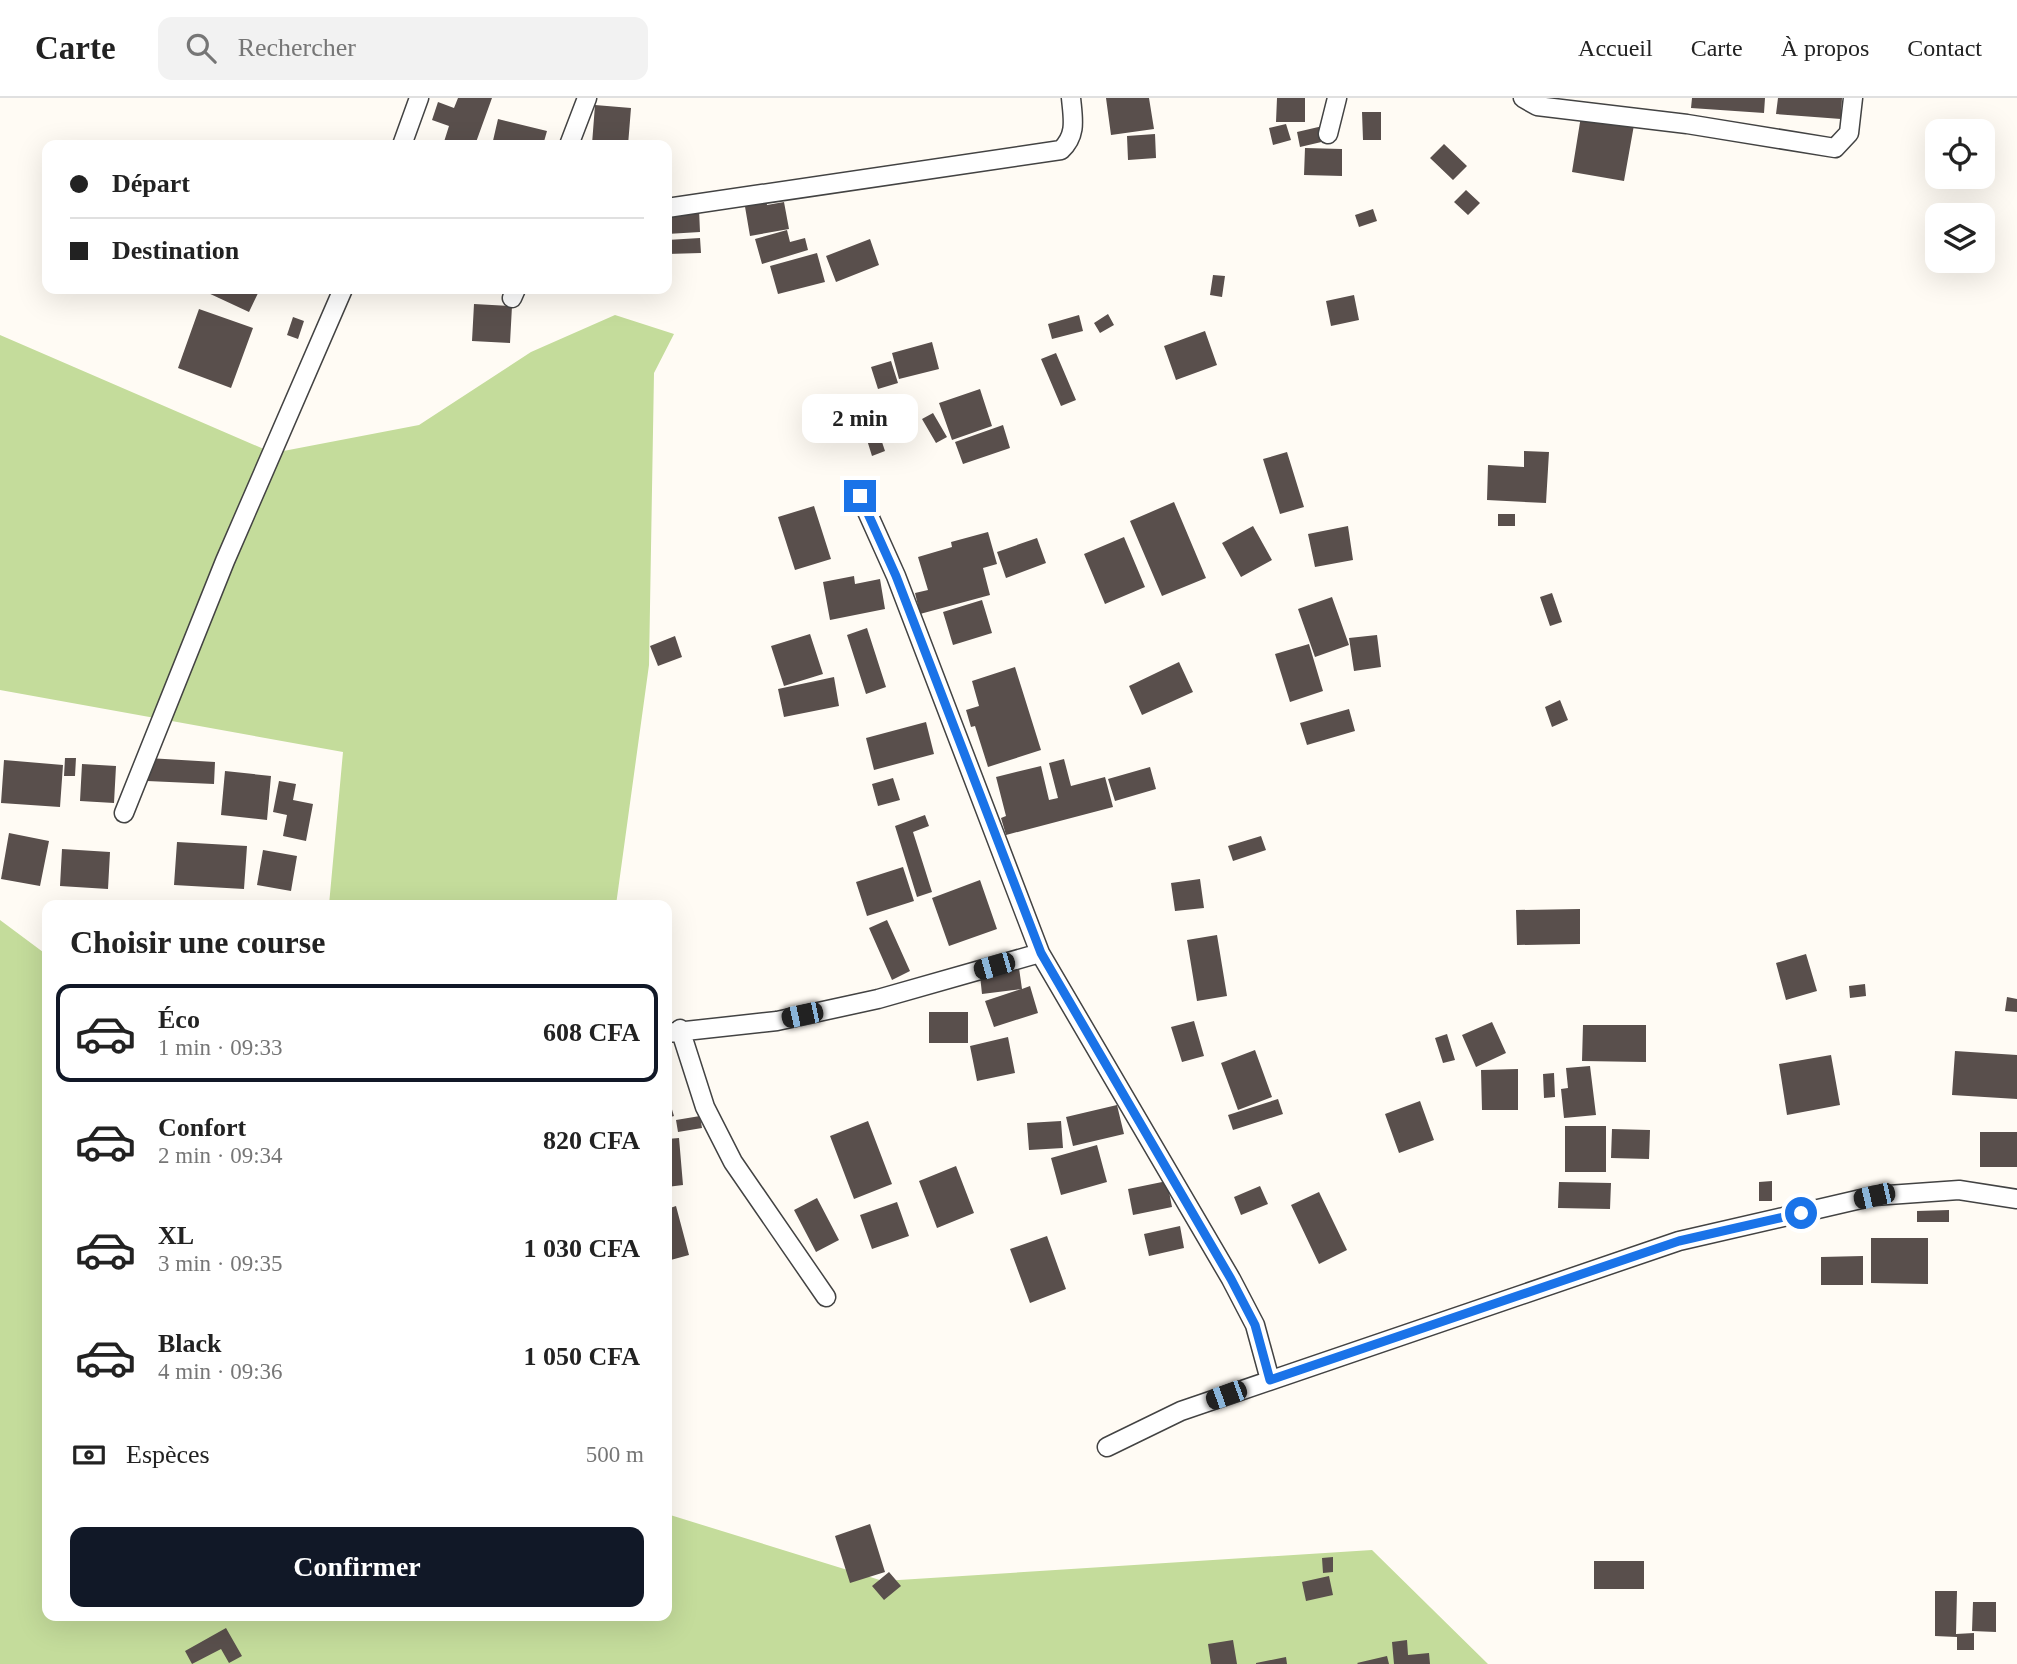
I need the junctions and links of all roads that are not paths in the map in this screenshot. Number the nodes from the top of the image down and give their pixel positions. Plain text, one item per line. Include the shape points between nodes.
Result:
1 (419, 98) edge
2 (587, 98) edge
3 (1071, 98) edge
4 (1337, 98) edge
5 (1523, 98) edge
6 (1853, 98) edge
7 (1328, 134) dead end
8 (404, 140) edge
9 (571, 140) edge
10 (672, 207) edge
11 (342, 294) edge
12 (860, 496) dead end
13 (124, 813) dead end
14 (1041, 953) junction
15 (673, 1031) edge
16 (2017, 1199) edge
17 (826, 1297) dead end
18 (1270, 1380) junction
19 (1107, 1447) dead end

1 - 8 street
2 - 9 street
3 - 10 street via 1074,131 1061,150
4 - 7 street
5 - 6 street via 1537,106 1835,148 1849,133
11 - 13 street via 225,561
12 - 14 street via 901,589
14 - 15 street via 878,999 776,1021
14 - 18 street via 1231,1279 1255,1325
15 - 17 street via 733,1162
16 - 18 street via 1959,1190 1874,1196 1679,1241
18 - 19 street via 1181,1411

